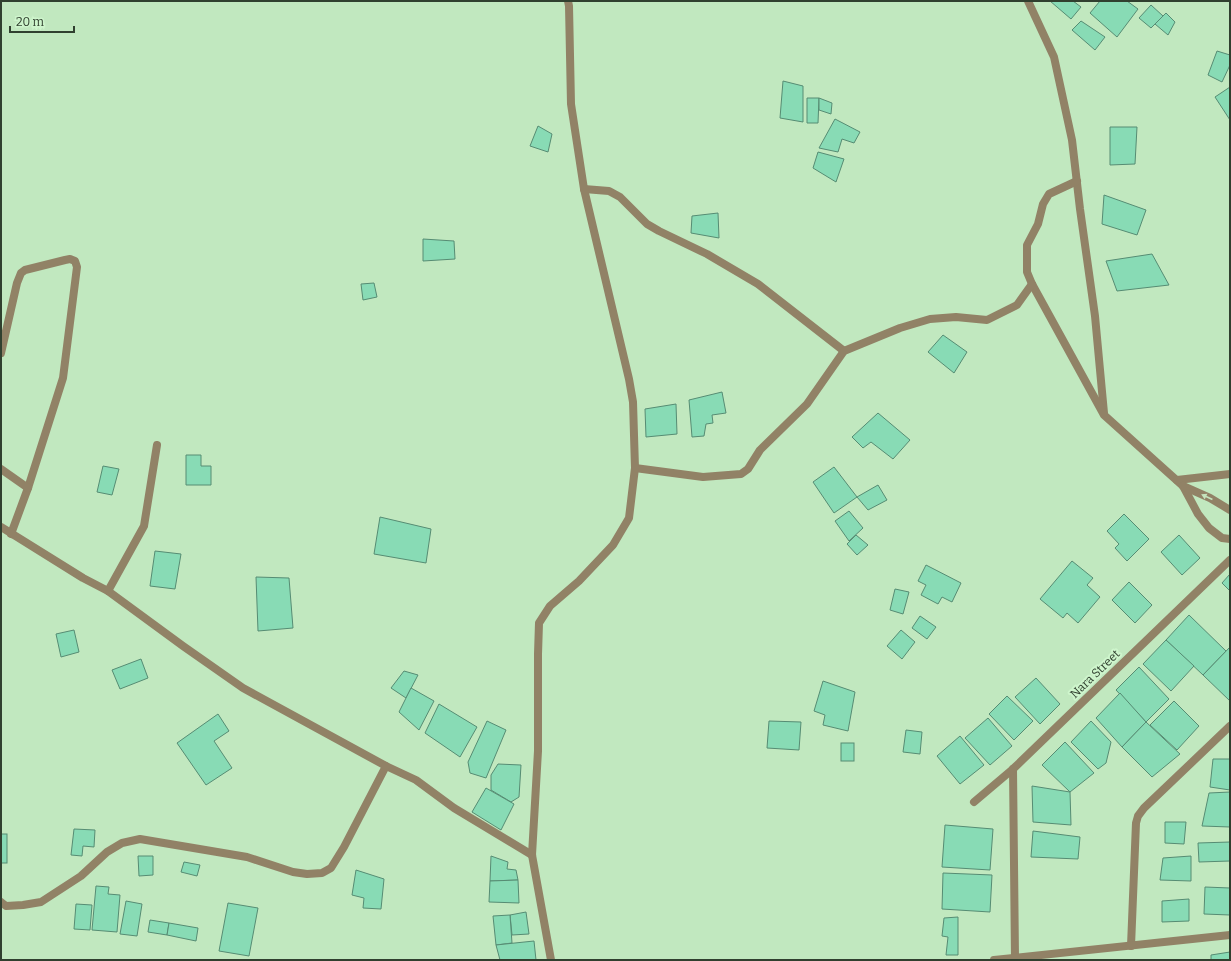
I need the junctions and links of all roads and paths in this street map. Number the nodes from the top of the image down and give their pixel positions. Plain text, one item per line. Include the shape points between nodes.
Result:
1 (568, 1) edge
2 (1028, 1) edge
3 (1077, 181) junction
4 (584, 189) junction
5 (1032, 284) junction
6 (844, 351) junction
7 (1, 353) edge
8 (1104, 415) junction
9 (157, 445) dead end
10 (635, 468) junction
11 (1, 469) edge
12 (1230, 474) edge
13 (1180, 483) junction
14 (28, 488) junction
15 (1230, 510) edge
16 (1, 527) edge
17 (11, 534) junction
18 (1230, 539) edge
19 (1230, 560) edge
20 (108, 591) junction
21 (1230, 726) edge
22 (386, 766) junction
23 (1013, 769) junction
24 (974, 802) dead end
25 (532, 854) junction
26 (1, 902) edge
27 (1230, 936) edge
28 (1131, 946) junction
29 (1015, 958) junction
30 (551, 960) edge
31 (994, 960) edge

1 - 4 street via 571,104
2 - 3 street via 1054,57 1072,140
3 - 5 street via 1049,194 1043,204 1038,224 1027,245 1027,272
3 - 8 street via 1095,316
4 - 6 street via 609,191 620,197 647,224 707,254 758,284
4 - 10 street via 629,379 633,402
5 - 6 street via 1017,304 987,320 956,317 930,319 900,328
5 - 8 street
6 - 10 street via 807,404 760,450 748,469 741,474 703,477
7 - 14 street via 21,273 65,260 75,261 77,267 63,378
8 - 13 street
9 - 20 street via 144,526
10 - 25 street via 628,518 613,545 579,581 550,606 539,623 538,751
11 - 14 street
12 - 13 street
15 -> 13 street
13 - 18 street via 1209,528 1222,538
14 - 17 street
16 - 17 street
17 - 20 street
19 - 23 street, Nara Street
20 - 22 street via 243,688
21 - 28 street via 1138,816
22 - 25 street via 416,780 454,808
22 - 26 street via 344,847 331,868 322,873 293,872 247,857 140,839 122,843 107,852 81,876 41,902 6,906
23 - 24 street, Nara Street
23 - 29 street
25 - 30 street
27 - 28 street
28 - 29 street
29 - 31 street

